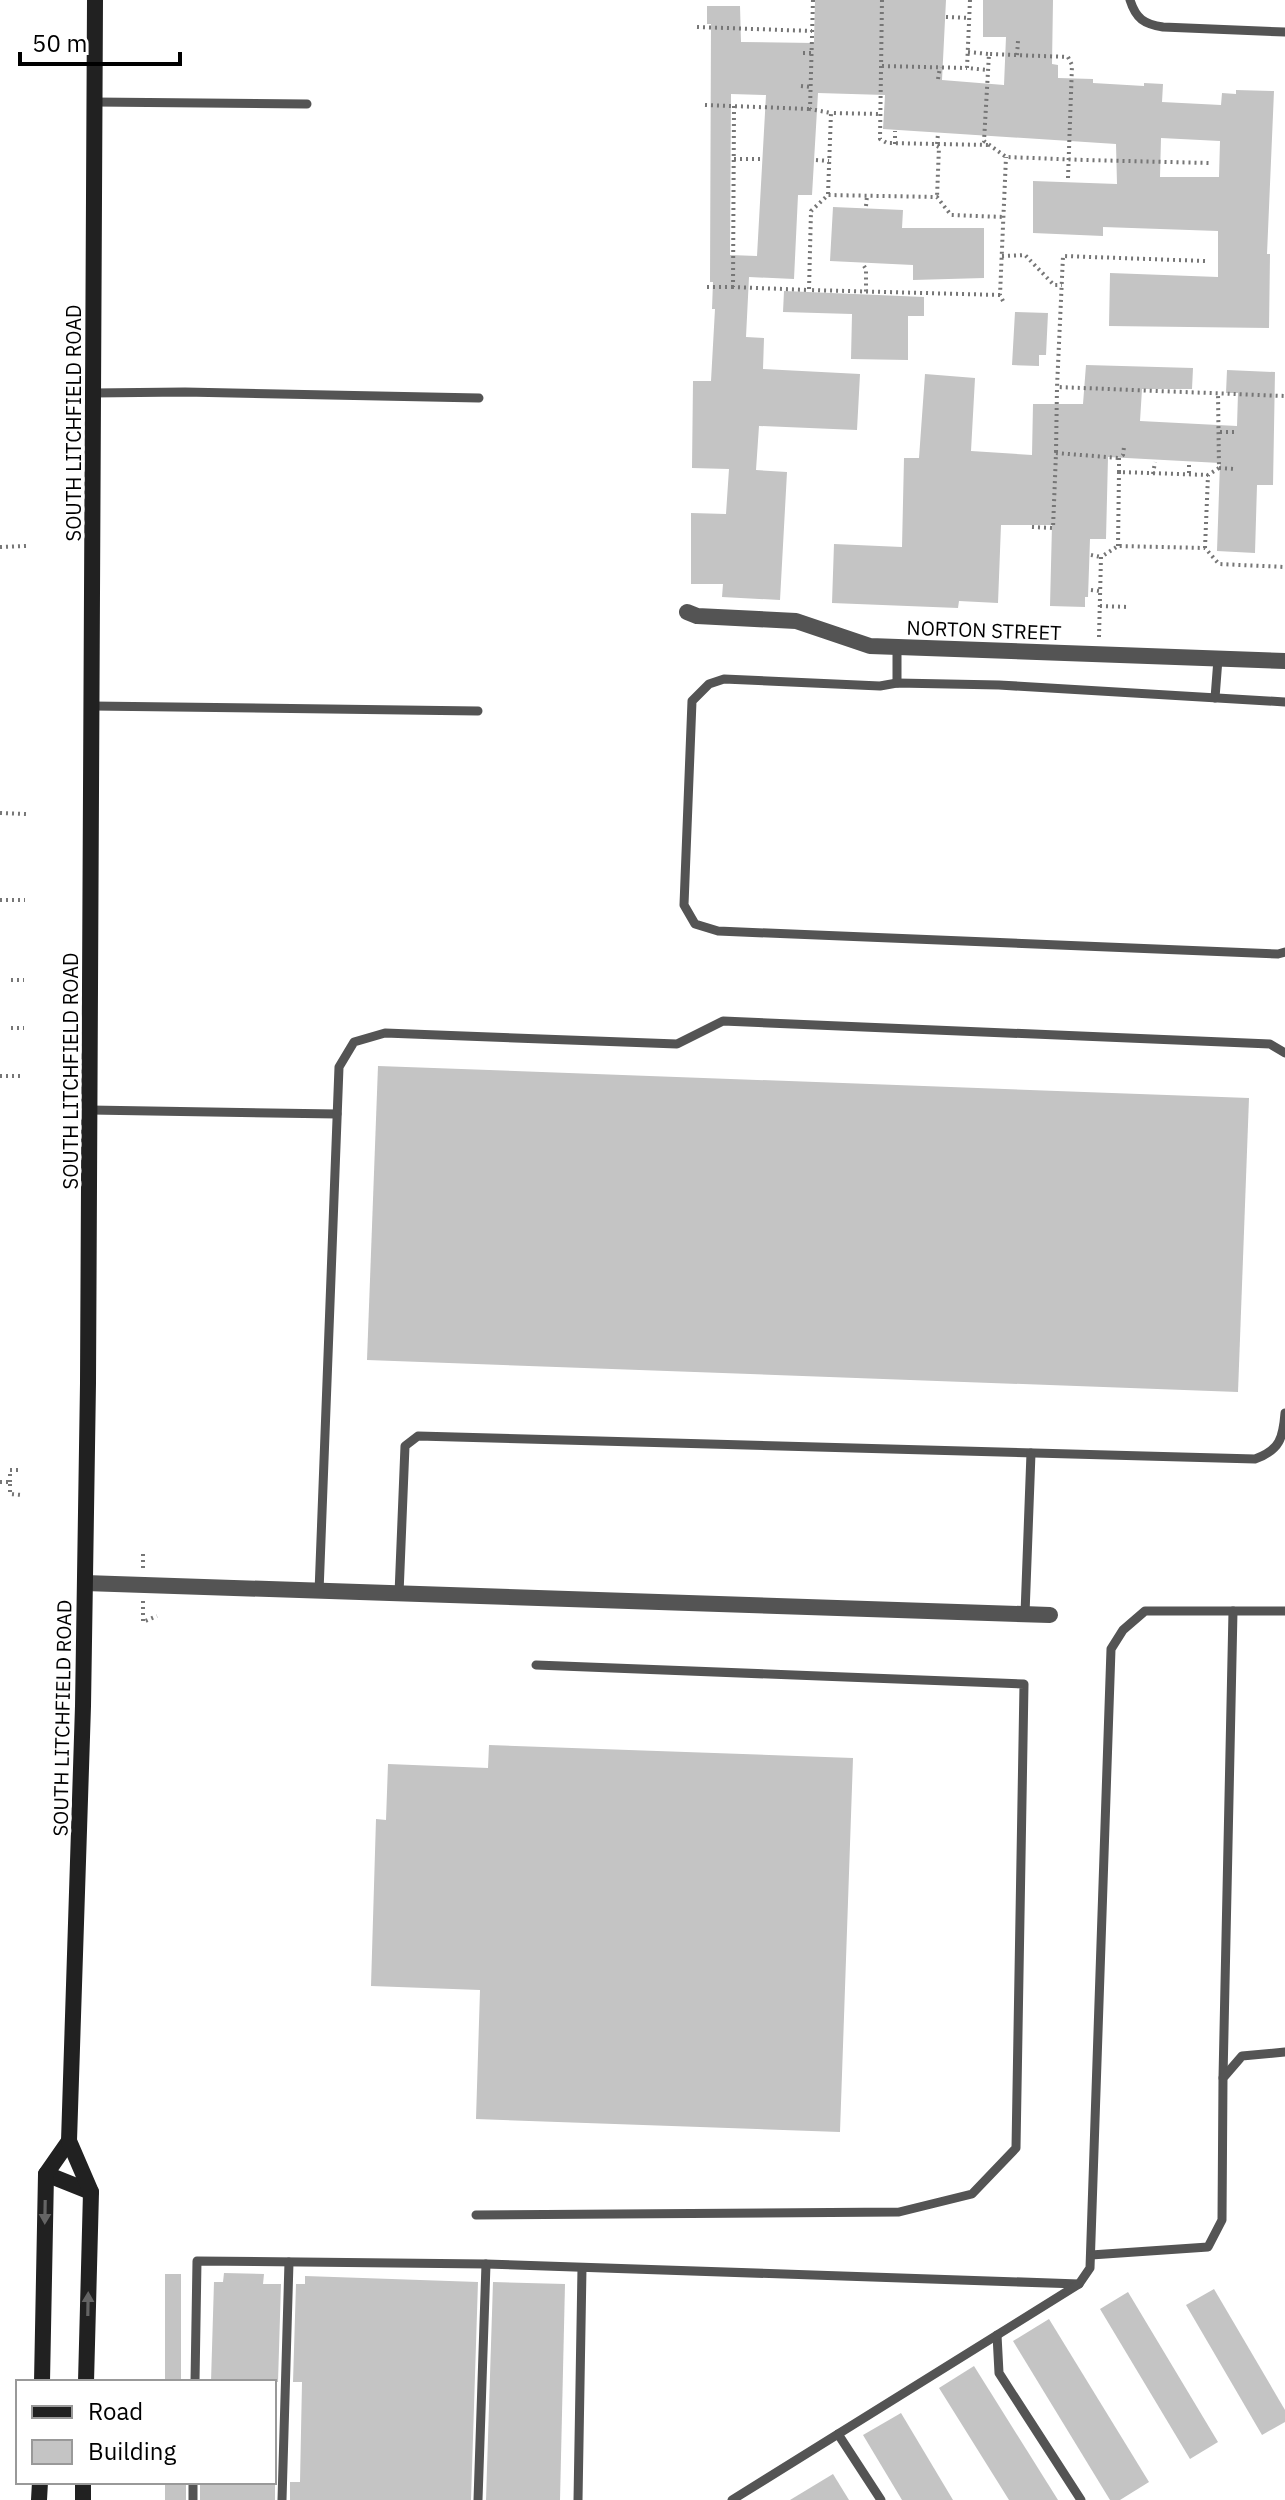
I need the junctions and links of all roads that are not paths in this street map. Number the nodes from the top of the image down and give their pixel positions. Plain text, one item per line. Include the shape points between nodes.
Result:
1 (95, 0) edge
2 (1130, 0) edge
3 (1285, 32) edge
4 (94, 102) junction
5 (307, 104) dead end
6 (93, 393) junction
7 (479, 398) dead end
8 (687, 612) dead end
9 (897, 646) junction
10 (1218, 659) junction
11 (1285, 661) edge
12 (897, 683) junction
13 (1215, 698) junction
14 (1285, 702) edge
15 (92, 706) junction
16 (478, 711) dead end
17 (1285, 952) edge
18 (1285, 1053) edge
19 (90, 1110) junction
20 (337, 1114) junction
21 (1285, 1413) edge
22 (1031, 1453) junction
23 (85, 1583) junction
24 (319, 1592) junction
25 (399, 1594) junction
26 (1233, 1611) junction
27 (1285, 1611) edge
28 (1025, 1614) junction
29 (1050, 1615) dead end
30 (536, 1665) dead end
31 (1285, 2052) edge
32 (1223, 2078) junction
33 (69, 2141) junction
34 (46, 2174) junction
35 (91, 2192) junction
36 (476, 2215) dead end
37 (1091, 2255) junction
38 (289, 2262) junction
39 (486, 2264) junction
40 (582, 2268) junction
41 (1079, 2284) junction
42 (997, 2335) junction
43 (42, 2380) edge
44 (86, 2380) edge
45 (195, 2380) edge
46 (838, 2434) junction
47 (282, 2500) edge
48 (478, 2500) edge
49 (578, 2500) edge
50 (732, 2500) edge
51 (881, 2500) edge
52 (1081, 2500) edge

1 - 4 main road, SOUTH LITCHFIELD ROAD
2 - 3 lane via 1145,24
4 - 5 lane
4 - 6 main road, SOUTH LITCHFIELD ROAD
6 - 7 lane
6 - 15 main road, SOUTH LITCHFIELD ROAD
8 - 9 street, NORTON STREET via 796,621 870,646
9 - 10 street, NORTON STREET
9 - 12 lane
10 - 11 street, NORTON STREET
10 - 13 lane
12 - 13 lane
12 - 17 lane via 724,679 709,684 692,701 684,905 695,924 718,931
13 - 14 lane
15 - 16 lane
15 - 19 main road, SOUTH LITCHFIELD ROAD
18 - 20 lane via 1270,1044 723,1021 677,1044 385,1033 354,1042 339,1067
19 - 20 lane
19 - 23 main road, SOUTH LITCHFIELD ROAD
20 - 24 lane
21 - 22 lane via 1283,1436 1271,1453 1255,1459
22 - 25 lane via 418,1436 405,1446
22 - 28 lane
23 - 24 street
23 - 33 main road, SOUTH LITCHFIELD ROAD
24 - 25 street
25 - 28 street
26 - 27 lane
26 - 32 lane
26 - 37 lane via 1145,1611 1111,1649
28 - 29 street
30 - 36 lane via 1024,1684 1016,2148 972,2194 899,2212
31 - 32 lane via 1242,2056
32 - 37 lane via 1222,2220 1208,2247
33 - 34 main road
33 - 35 main road, SOUTH LITCHFIELD ROAD
34 - 35 main road
34 -> 43 main road
44 -> 35 main road, SOUTH LITCHFIELD ROAD
37 - 41 lane via 1090,2268
38 - 39 lane
38 - 45 lane via 197,2261
38 - 47 lane
39 - 40 lane
39 - 48 lane
40 - 41 lane
40 - 49 lane
41 - 42 lane
42 - 46 lane
42 - 52 lane via 999,2373
46 - 50 lane
46 - 51 lane

